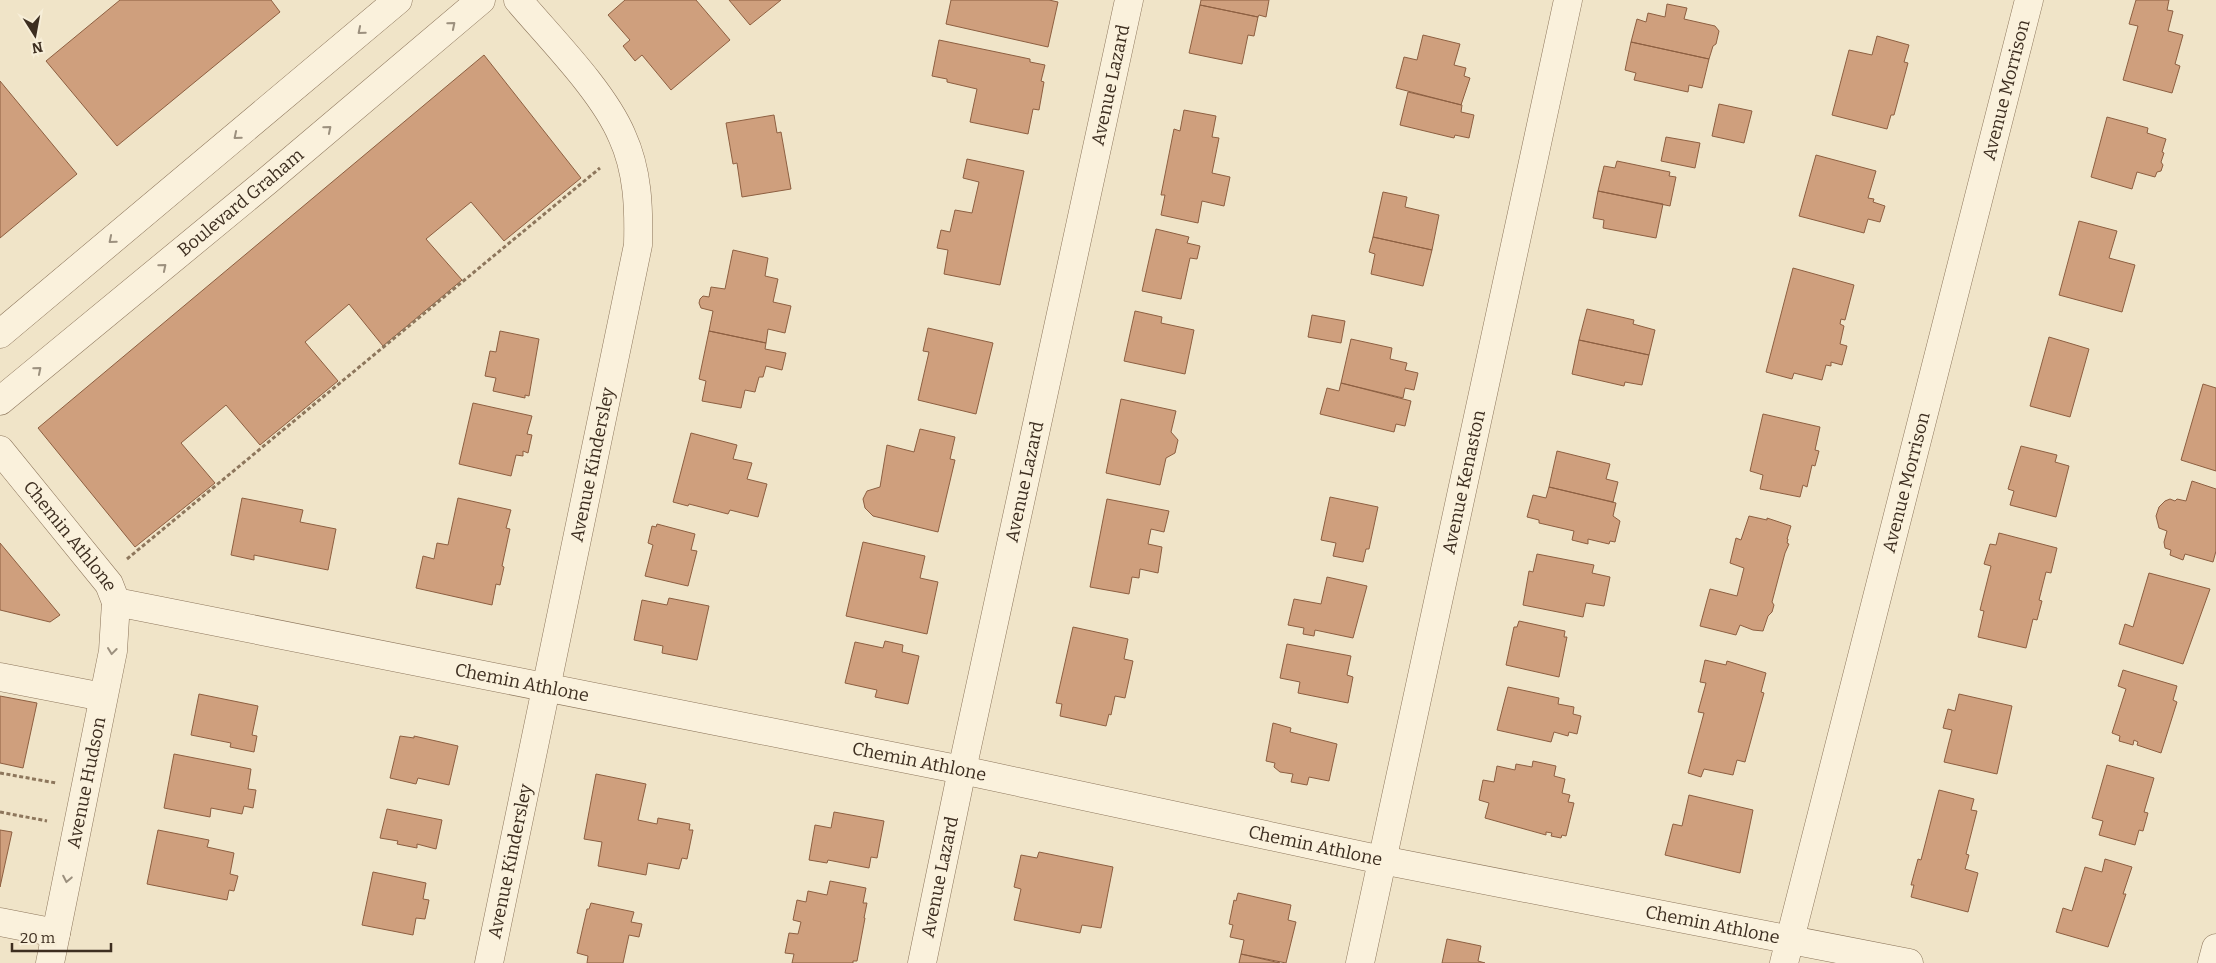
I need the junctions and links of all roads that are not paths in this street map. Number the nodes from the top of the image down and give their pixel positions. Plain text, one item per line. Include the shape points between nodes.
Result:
1 (398, 0) edge
2 (481, 0) edge
3 (518, 0) edge
4 (1129, 0) edge
5 (1568, 0) edge
6 (2029, 0) edge
7 (0, 334) edge
8 (0, 402) edge
9 (0, 450) edge
10 (116, 602) junction
11 (0, 677) edge
12 (546, 688) junction
13 (103, 697) junction
14 (962, 770) junction
15 (1382, 860) junction
16 (0, 922) edge
17 (56, 933) junction
18 (2216, 948) edge
19 (1787, 951) edge
20 (50, 963) edge
21 (489, 963) edge
22 (922, 963) edge
23 (1360, 963) edge
24 (1909, 963) edge
25 (2212, 963) edge

1 -> 7 street
8 -> 2 street, Boulevard Graham
3 - 12 street, Avenue Kindersley via 614,119 634,174 639,217 638,245
4 - 14 street, Avenue Lazard
5 - 15 street, Avenue Kenaston
6 - 19 street, Avenue Morrison
9 - 10 street, Chemin Athlone via 109,584
10 - 12 street, Chemin Athlone
10 -> 13 street, Avenue Hudson via 113,651
11 - 13 street
12 - 14 street, Chemin Athlone
12 - 21 street, Avenue Kindersley
13 -> 17 street, Avenue Hudson
14 - 15 street, Chemin Athlone
14 - 22 street, Avenue Lazard
15 - 19 street, Chemin Athlone
15 - 23 street, Avenue Kenaston
16 - 17 street
17 - 20 street, Avenue Hudson
18 - 25 street
19 - 24 street, Chemin Athlone

